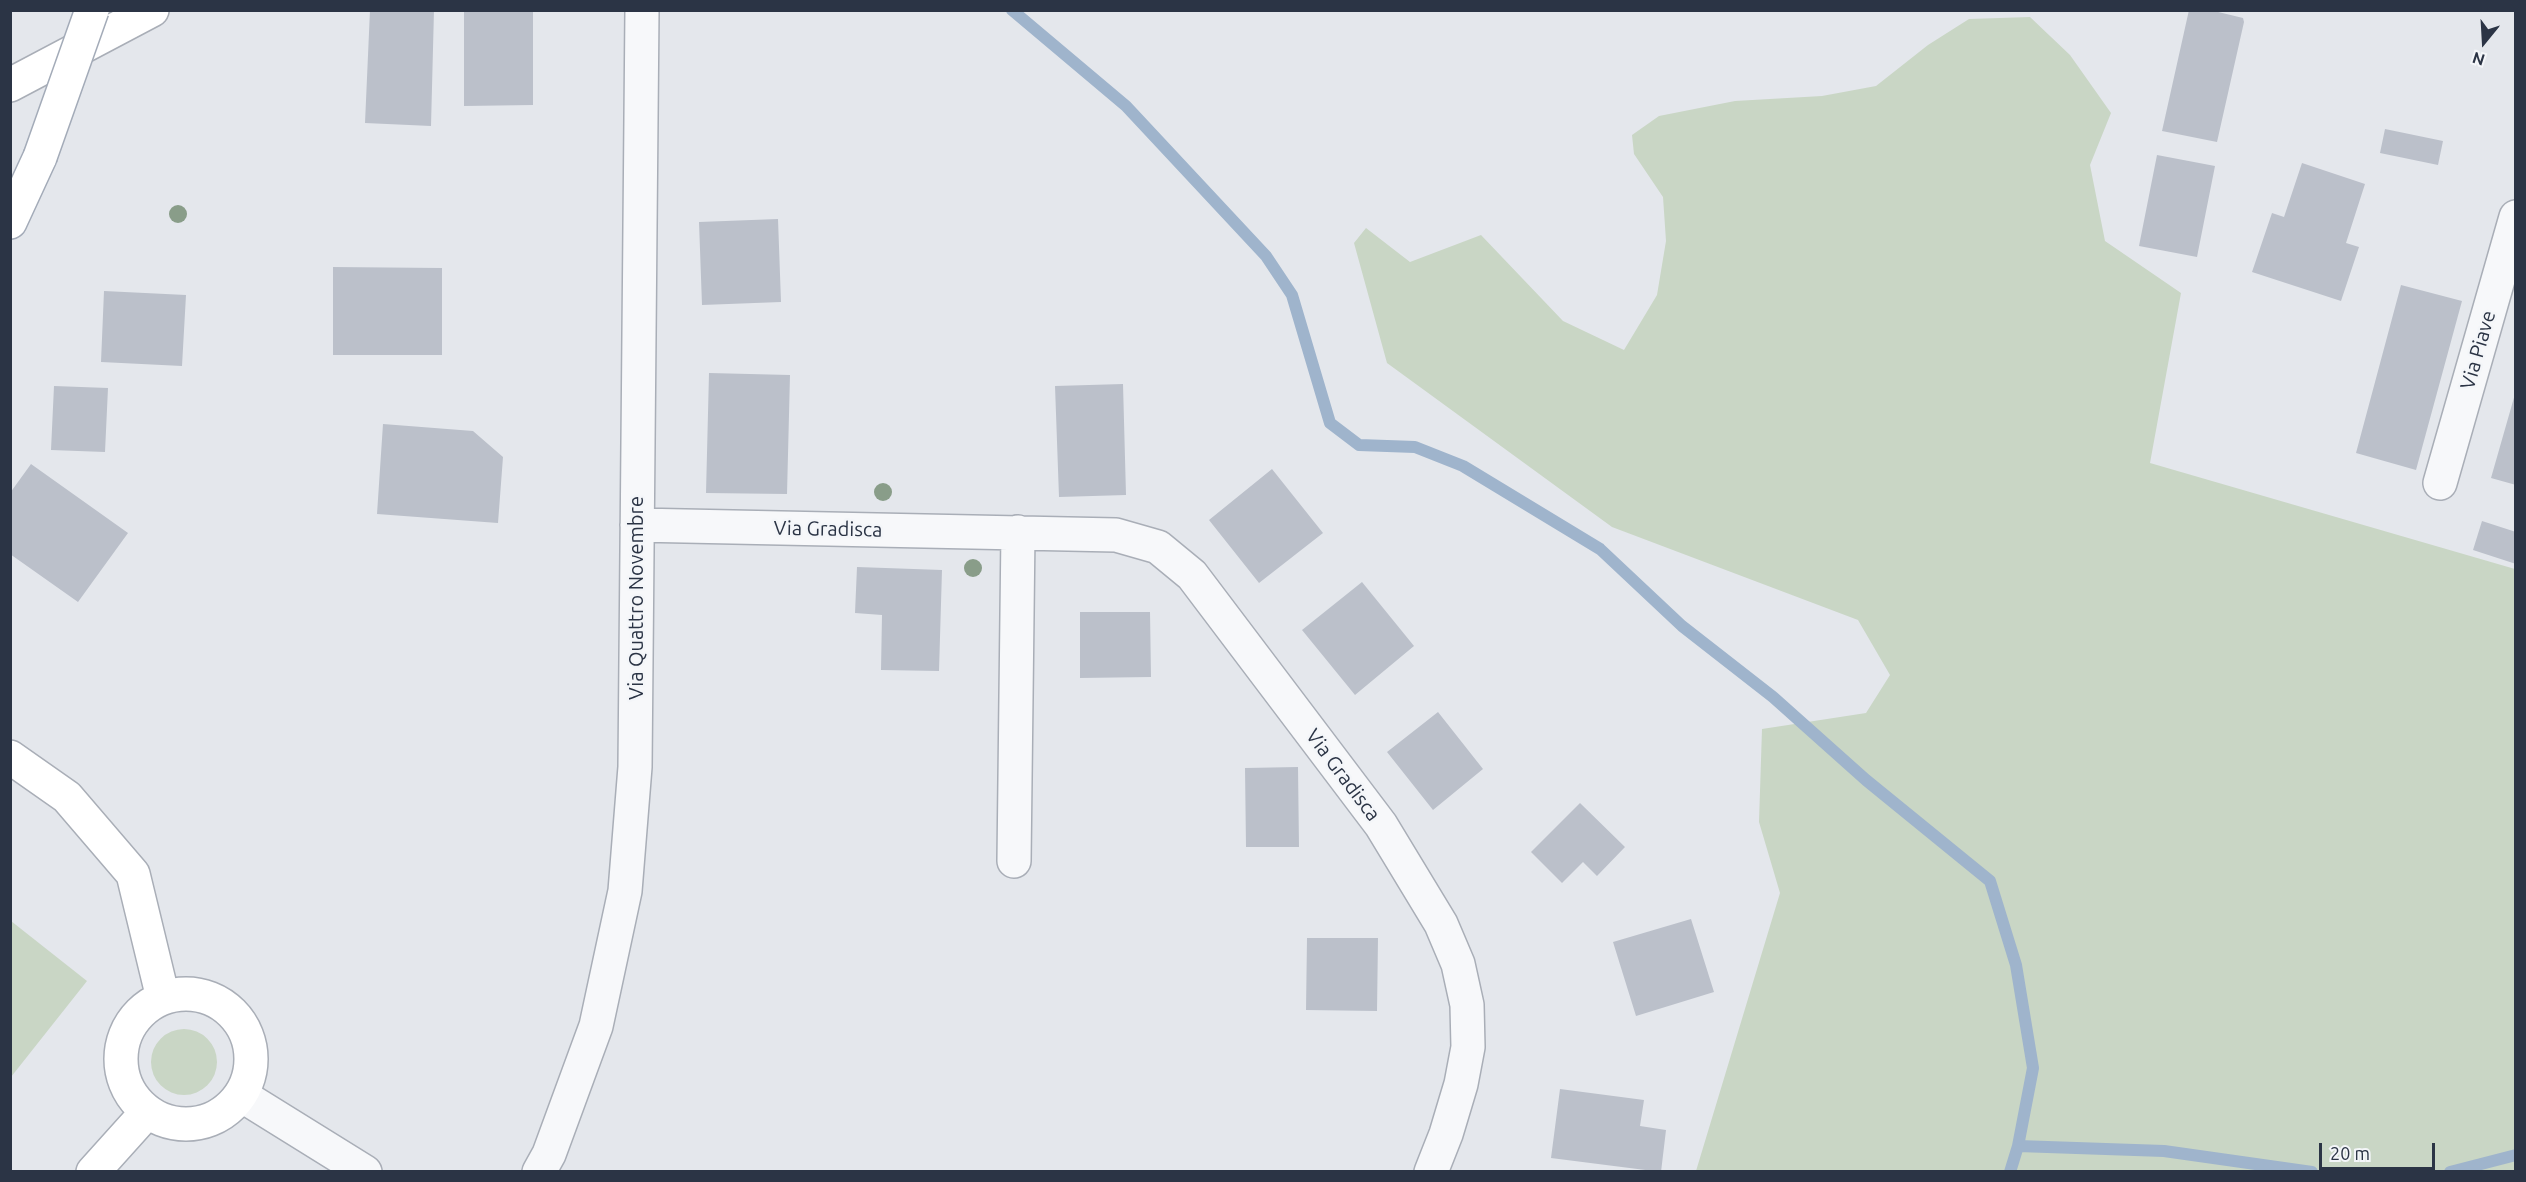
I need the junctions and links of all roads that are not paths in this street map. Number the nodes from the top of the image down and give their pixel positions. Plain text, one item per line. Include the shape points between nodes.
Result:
1 (92, 10) edge
2 (152, 10) edge
3 (642, 10) edge
4 (10, 85) edge
5 (2516, 217) edge
6 (10, 222) edge
7 (2440, 483) dead end
8 (637, 525) junction
9 (1018, 532) junction
10 (10, 757) edge
11 (1014, 861) dead end
12 (163, 998) junction
13 (241, 1095) junction
14 (147, 1112) junction
15 (93, 1172) edge
16 (365, 1172) edge
17 (538, 1172) edge
18 (1431, 1172) edge

1 - 6 main road, bridge via 40,157
2 - 4 main road
3 - 8 street, Via Quattro Novembre
5 - 7 street, Via Piave
8 - 9 street, Via Gradisca
8 - 17 street, Via Quattro Novembre via 635,767 624,891 596,1026 549,1154
9 - 11 street
9 - 18 street, Via Gradisca via 1116,535 1158,547 1192,575 1381,825 1441,924 1458,964 1467,1005 1468,1047 1461,1084
10 - 12 main road via 67,797 133,874
12 - 13 main road via 182,994 203,996 237,1018 247,1036 251,1056 249,1076
12 - 14 main road via 145,1008 131,1023 120,1060 133,1098
13 - 14 main road via 227,1110 208,1121 187,1125 166,1122
13 - 16 street
14 - 15 main road

